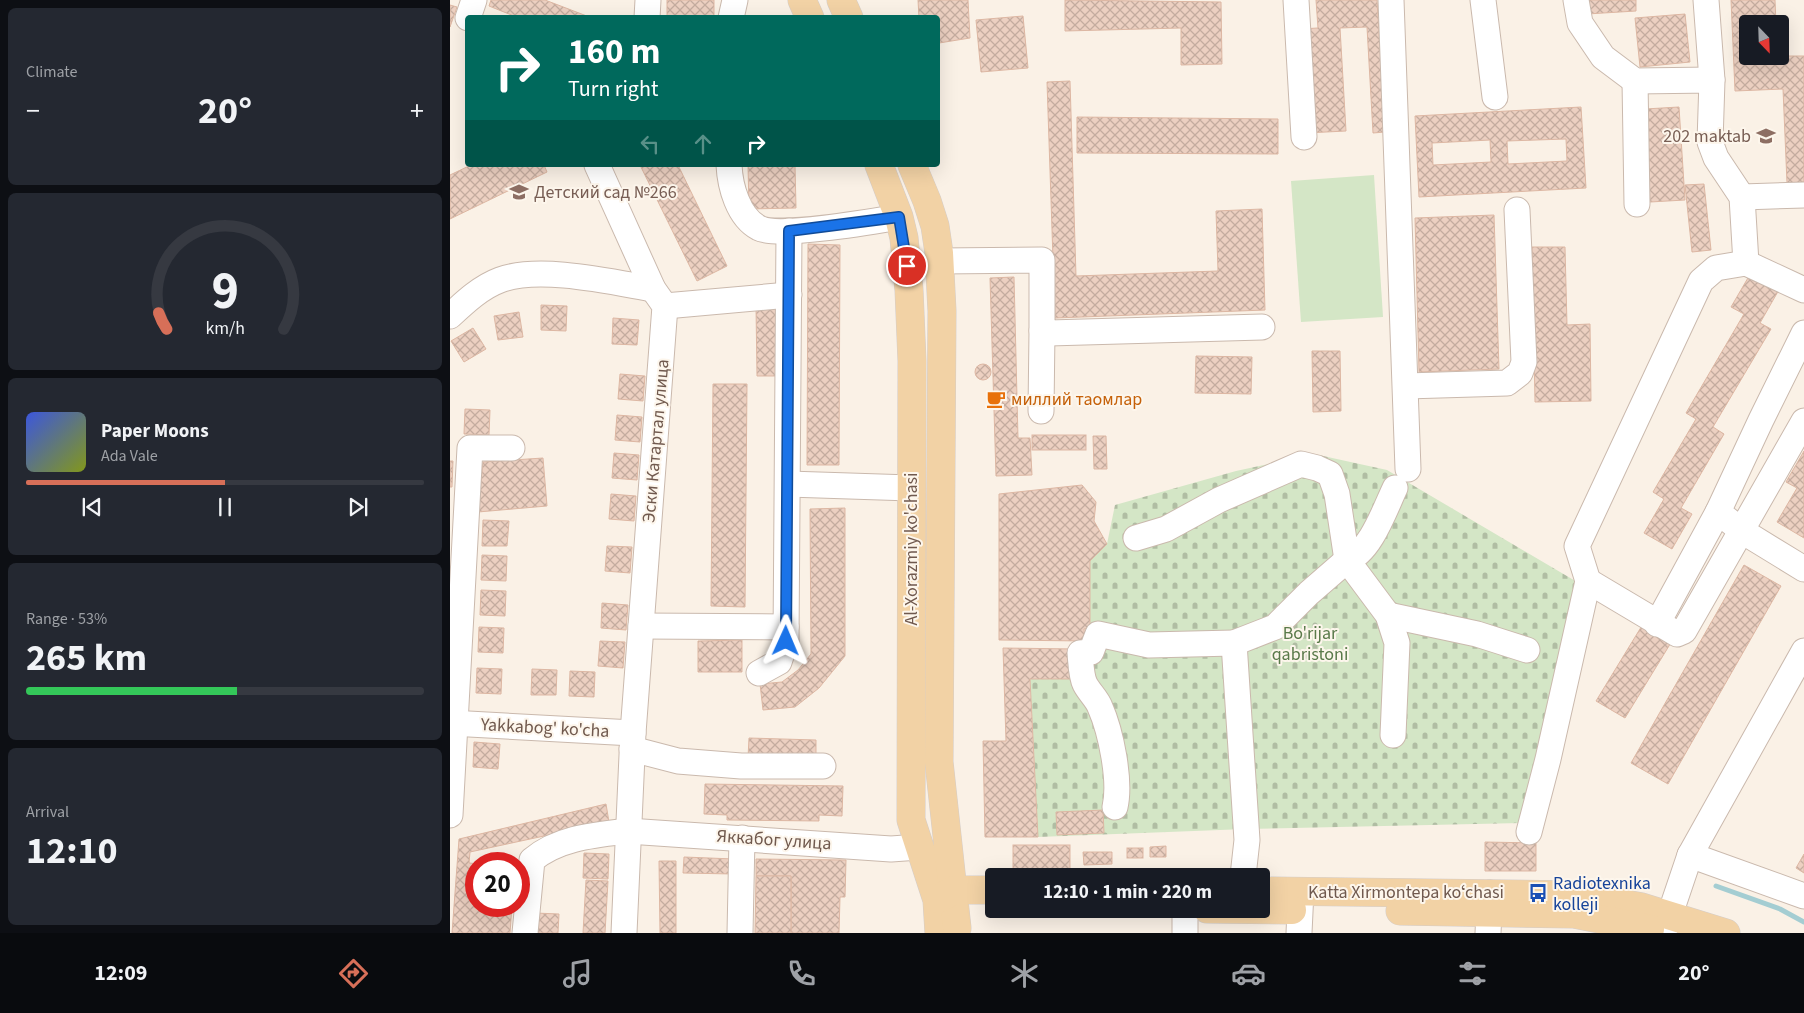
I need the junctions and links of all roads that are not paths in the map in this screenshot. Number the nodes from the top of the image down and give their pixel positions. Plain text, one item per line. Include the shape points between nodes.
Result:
1 (474, 0) edge
2 (648, 0) edge
3 (734, 0) edge
4 (802, 0) edge
5 (842, 0) edge
6 (1296, 0) edge
7 (1391, 0) edge
8 (1483, 0) edge
9 (1576, 0) edge
10 (1706, 0) edge
11 (469, 15) edge
12 (647, 15) edge
13 (732, 15) edge
14 (809, 15) edge
15 (848, 15) edge
16 (1712, 80) junction
17 (1635, 81) junction
18 (1495, 97) dead end
19 (1304, 138) dead end
20 (597, 167) edge
21 (729, 167) edge
22 (880, 167) edge
23 (913, 167) edge
24 (1804, 195) edge
25 (1742, 197) junction
26 (1637, 204) dead end
27 (1517, 210) dead end
28 (899, 217) junction
29 (789, 231) junction
30 (940, 261) junction
31 (1746, 263) junction
32 (1804, 290) edge
33 (789, 295) junction
34 (659, 298) junction
35 (450, 316) edge
36 (1262, 327) dead end
37 (1042, 331) junction
38 (1804, 333) edge
39 (1406, 386) junction
40 (1041, 411) dead end
41 (1804, 421) edge
42 (512, 448) dead end
43 (788, 484) junction
44 (911, 488) junction
45 (1718, 512) junction
46 (1742, 531) junction
47 (1136, 538) dead end
48 (1347, 560) junction
49 (1804, 568) edge
50 (1588, 581) junction
51 (1388, 615) junction
52 (1657, 624) junction
53 (641, 626) junction
54 (786, 628) junction
55 (1234, 643) junction
56 (1527, 650) dead end
57 (1804, 651) edge
58 (759, 673) dead end
59 (453, 723) edge
60 (1393, 735) dead end
61 (633, 741) junction
62 (823, 766) dead end
63 (1115, 807) dead end
64 (450, 815) edge
65 (628, 831) junction
66 (1529, 832) dead end
67 (742, 838) junction
68 (919, 847) junction
69 (1690, 855) junction
70 (1244, 868) edge
71 (985, 892) edge
72 (1270, 896) edge
73 (1804, 896) edge
74 (949, 899) junction
75 (985, 905) edge
76 (1270, 910) edge
77 (1300, 911) edge
78 (1489, 913) edge
79 (1185, 918) edge
80 (1667, 927) edge
81 (525, 933) edge
82 (624, 933) edge
83 (740, 933) edge
84 (939, 933) edge
85 (957, 933) edge
86 (1185, 933) edge
87 (1726, 933) edge

1 - 11 street
2 - 12 street
3 - 13 street
4 - 14 main road
5 - 15 main road
6 - 19 street
7 - 39 street
8 - 18 street
9 - 17 street via 1580,23 1603,57
10 - 16 street
16 - 17 street
16 - 25 street via 1710,142 1716,158
17 - 26 street
20 - 34 street, Эски Катартал улица
21 - 29 street via 734,195 747,218 760,229
22 - 28 main road, Al-Xorazmiy ko'chasi
23 - 30 main road, Al-Xorazmiy ko'chasi via 931,213
24 - 25 street
25 - 31 street
27 - 39 street via 1524,362 1520,373 1507,383
28 - 29 street
28 - 44 main road, Al-Xorazmiy ko'chasi via 906,252 911,314
29 - 33 street
30 - 37 street via 1042,260
30 - 74 main road, Al-Xorazmiy ko'chasi via 939,762
31 - 32 street
31 - 50 street via 1716,268 1702,281 1578,546
33 - 34 street
33 - 43 street
34 - 35 street via 573,277 529,274 490,284
34 - 53 street, Эски Катартал улица
36 - 37 street
37 - 40 street
38 - 45 street
39 - 48 street via 1402,478 1367,543 1357,557
41 - 46 street
42 - 59 street, Yakkabog' ko'cha via 470,448
43 - 44 street
43 - 54 street
44 - 68 main road, Al-Xorazmiy ko'chasi via 911,820
45 - 46 street
45 - 52 street
46 - 49 street
46 - 52 street via 1688,627 1677,634
47 - 48 street via 1166,529 1219,500 1301,464 1330,474 1337,494
48 - 51 street
48 - 55 street via 1275,627
50 - 52 street
50 - 66 street
51 - 56 street via 1476,634
51 - 60 street via 1397,643
53 - 54 street
53 - 61 street, Эски Катартал улица
54 - 58 street via 786,641 779,662
55 - 63 street via 1149,645 1098,634 1091,652 1080,653 1084,683 1100,706 1110,743 1115,769
55 - 70 street via 1247,840
57 - 69 street
59 - 61 street, Yakkabog' ko'cha
59 - 64 street
61 - 62 street, Yakkabog' ko'cha via 678,761 741,766
61 - 65 street, Эски Катартал улица
65 - 67 street, Яккабог улица
65 - 81 street, Яккабог улица via 586,836 546,848 532,860
65 - 82 street, Эски Катартал улица
67 - 68 street, Яккабог улица
67 - 83 street
68 - 74 main road, Al-Xorazmiy ko'chasi
69 - 73 street
69 - 80 street
71 - 74 main road
72 - 77 main road, Katta Xirmontepa koʻchasi
74 - 75 main road
74 - 84 main road, Al-Xorazmiy ko'chasi
74 - 85 main road, Al-Xorazmiy ko'chasi
76 - 77 main road, Katta Xirmontepa koʻchasi
77 - 78 main road, Katta Xirmontepa koʻchasi
78 - 80 main road, Katta Xirmontepa koʻchasi via 1592,896 1642,907
79 - 86 street
80 - 87 main road, Katta Xirmontepa koʻchasi

